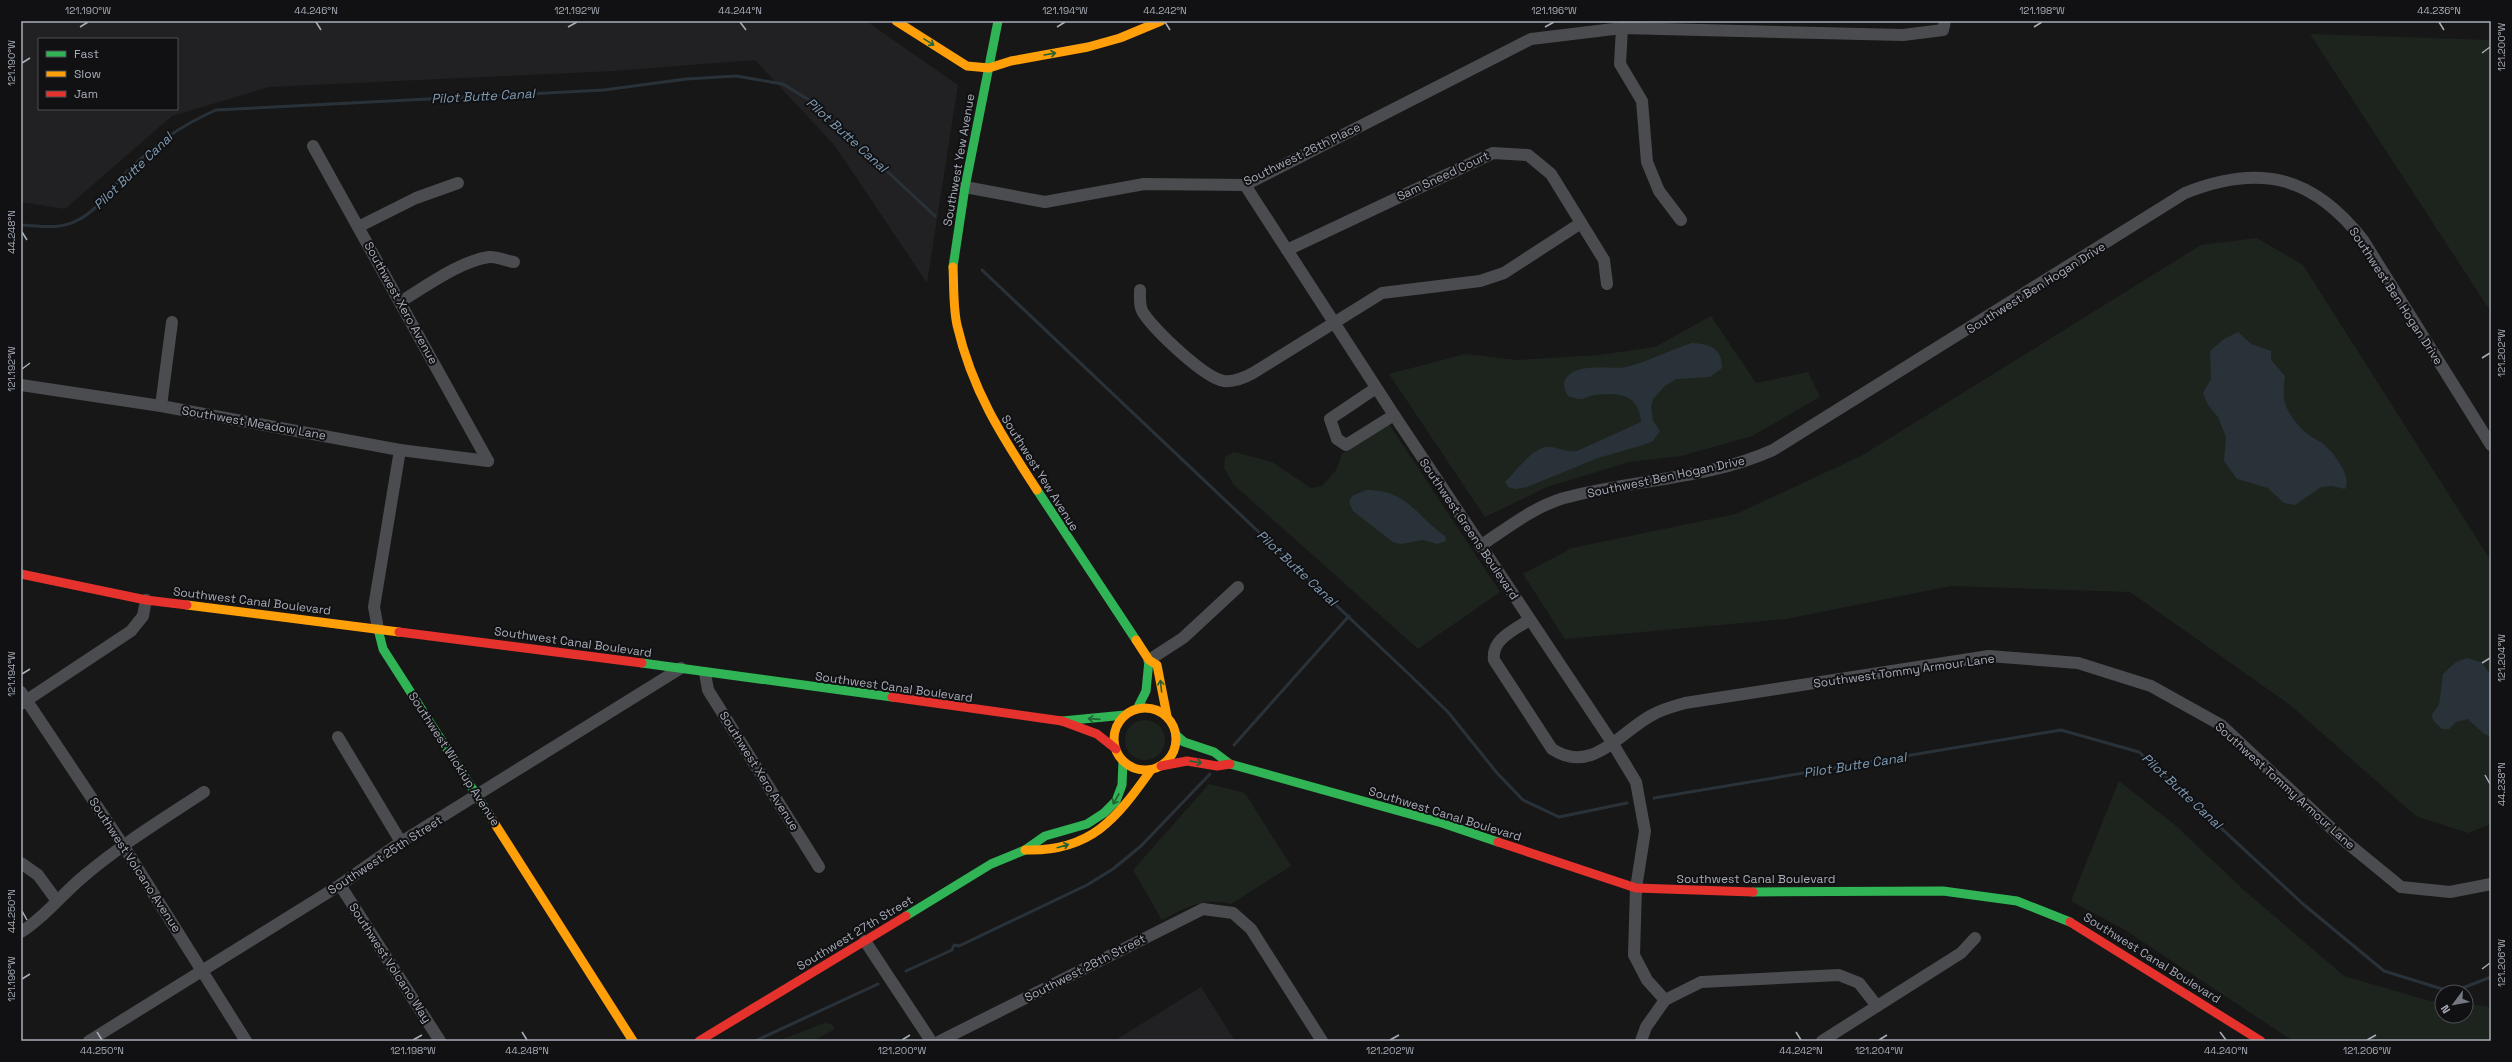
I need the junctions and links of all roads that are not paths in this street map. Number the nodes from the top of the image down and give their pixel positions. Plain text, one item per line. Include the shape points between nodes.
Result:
1 (896, 21) edge
2 (998, 21) edge
3 (1161, 21) edge
4 (1945, 21) edge
5 (1622, 28) junction
6 (989, 68) junction
7 (313, 146) dead end
8 (458, 183) dead end
9 (1245, 184) junction
10 (965, 188) junction
11 (1681, 220) dead end
12 (1581, 223) junction
13 (358, 227) junction
14 (1287, 250) junction
15 (514, 262) dead end
16 (1607, 284) dead end
17 (1140, 290) dead end
18 (400, 302) junction
19 (172, 322) dead end
20 (1332, 322) junction
21 (21, 385) edge
22 (1376, 388) junction
23 (161, 406) junction
24 (1394, 415) junction
25 (2491, 445) edge
26 (400, 450) junction
27 (488, 461) joint
28 (1480, 546) junction
29 (21, 574) edge
30 (1238, 588) dead end
31 (146, 600) junction
32 (1529, 620) junction
33 (378, 628) junction
34 (1149, 660) junction
35 (681, 668) junction
36 (705, 673) junction
37 (23, 699) edge
38 (1137, 708) junction
39 (1125, 715) junction
40 (1167, 716) junction
41 (1062, 721) junction
42 (1176, 735) junction
43 (338, 737) dead end
44 (1613, 744) junction
45 (1116, 749) junction
46 (1123, 761) junction
47 (1230, 764) junction
48 (1161, 766) junction
49 (1152, 770) junction
50 (204, 792) dead end
51 (478, 796) junction
52 (401, 842) junction
53 (123, 845) junction
54 (1024, 850) junction
55 (21, 863) edge
56 (819, 867) dead end
57 (2491, 884) edge
58 (340, 885) junction
59 (1636, 888) junction
60 (57, 901) junction
61 (21, 932) edge
62 (1975, 938) dead end
63 (865, 941) junction
64 (202, 969) junction
65 (1664, 1000) junction
66 (1877, 1006) junction
67 (89, 1041) edge
68 (246, 1041) edge
69 (440, 1041) edge
70 (633, 1041) edge
71 (699, 1041) edge
72 (931, 1041) edge
73 (940, 1041) edge
74 (1322, 1041) edge
75 (1641, 1041) edge
76 (1822, 1041) edge
77 (2261, 1041) edge

1 -> 6 main road via 967,66
2 - 6 main road, Southwest Yew Avenue
6 -> 3 main road via 1011,61 1088,47 1120,38
4 - 5 street, Southwest 26th Place via 1943,30 1903,35
5 - 9 street, Southwest 26th Place via 1531,39
5 - 11 street via 1620,64 1642,101 1647,162 1659,191
6 - 10 main road, Southwest Yew Avenue
7 - 13 street, Southwest Xero Avenue
8 - 13 street via 416,198
9 - 10 street, Southwest 26th Place via 1144,184 1045,202
9 - 14 street, Southwest Greens Boulevard
10 - 34 main road, Southwest Yew Avenue via 953,267 957,324 973,378 996,428
12 - 14 street, Sam Sneed Court via 1551,174 1528,155 1493,153
12 - 16 street, Sam Sneed Court via 1604,260
12 - 20 street via 1504,273 1480,281 1382,293
13 - 18 street, Southwest Xero Avenue
14 - 20 street, Southwest Greens Boulevard
15 - 18 street via 490,257 439,278
17 - 20 street via 1144,314 1198,369 1223,381 1246,377
18 - 27 street, Southwest Xero Avenue
19 - 23 street
20 - 22 street, Southwest Greens Boulevard
21 - 23 street, Southwest Meadow Lane
22 - 24 street, Southwest Greens Boulevard
22 - 24 street via 1330,419 1337,439 1346,445
23 - 26 street, Southwest Meadow Lane
24 - 28 street, Southwest Greens Boulevard
25 - 28 street, Southwest Ben Hogan Drive via 2348,220 2331,205 2296,185 2252,176 2232,178 2185,193 1773,450 1735,465 1563,498 1532,512
26 - 27 street, Southwest Meadow Lane
26 - 33 street, Southwest Wickiup Avenue via 374,607
28 - 32 street, Southwest Greens Boulevard
29 - 31 main road, Southwest Canal Boulevard
30 - 34 street via 1183,638
31 - 33 main road, Southwest Canal Boulevard
31 - 37 street via 142,616 131,631
32 - 44 street, Southwest Greens Boulevard
32 - 44 street, Southwest Tommy Armour Lane via 1498,642 1494,660 1552,748 1566,756 1582,757
33 - 35 main road, Southwest Canal Boulevard
33 - 51 main road, Southwest Wickiup Avenue via 383,649
34 - 38 main road via 1146,699
40 -> 34 main road, Southwest Yew Avenue via 1157,665
35 - 36 main road, Southwest Canal Boulevard
35 - 51 street, Southwest 25th Street
36 - 41 main road, Southwest Canal Boulevard
36 - 56 street, Southwest Xero Avenue via 708,690
37 - 53 street, Southwest Volcano Avenue
38 - 39 main road
38 - 40 main road via 1150,708
39 -> 41 main road
39 - 45 main road via 1115,730
40 - 42 main road
41 - 45 main road, Southwest Canal Boulevard via 1106,737
42 - 47 main road, Southwest Canal Boulevard via 1184,742 1214,752
42 - 48 main road via 1175,749
43 - 52 street
44 - 57 street, Southwest Tommy Armour Lane via 1653,714 1685,703 1989,656 2078,663 2151,686 2221,724 2346,842 2400,887 2450,892
44 - 59 street, Southwest Greens Boulevard via 1636,782 1645,830
45 - 46 main road
46 - 49 main road via 1136,769
46 -> 54 main road, Southwest 27th Street via 1122,785 1116,801 1104,813 1087,824 1045,836
48 -> 47 main road, Southwest Canal Boulevard via 1181,761 1220,768
47 - 59 main road, Southwest Canal Boulevard via 1442,823
48 - 49 main road
54 -> 49 main road, Southwest 27th Street via 1043,851 1088,838 1106,829 1121,814
50 - 53 street
51 - 52 street, Southwest 25th Street
51 - 70 main road, Southwest Wickiup Avenue
52 - 58 street, Southwest 25th Street
53 - 60 street
53 - 64 street, Southwest Volcano Avenue
54 - 63 main road, Southwest 27th Street via 991,864
55 - 60 street via 38,875
58 - 64 street, Southwest 25th Street
58 - 69 street, Southwest Volcano Way
59 - 65 street, Southwest Greens Boulevard via 1634,955 1647,980
59 - 77 main road, Southwest Canal Boulevard via 1707,892 1943,891 2016,901 2078,925
60 - 61 street via 36,923
62 - 66 street via 1961,953
63 - 71 main road, Southwest 27th Street
63 - 72 street
64 - 67 street, Southwest 25th Street
64 - 68 street, Southwest Volcano Avenue
65 - 66 street via 1701,982 1839,975 1859,983
65 - 75 street via 1646,1027
66 - 76 street
73 - 74 street, Southwest 28th Street via 1202,909 1233,913 1251,928

